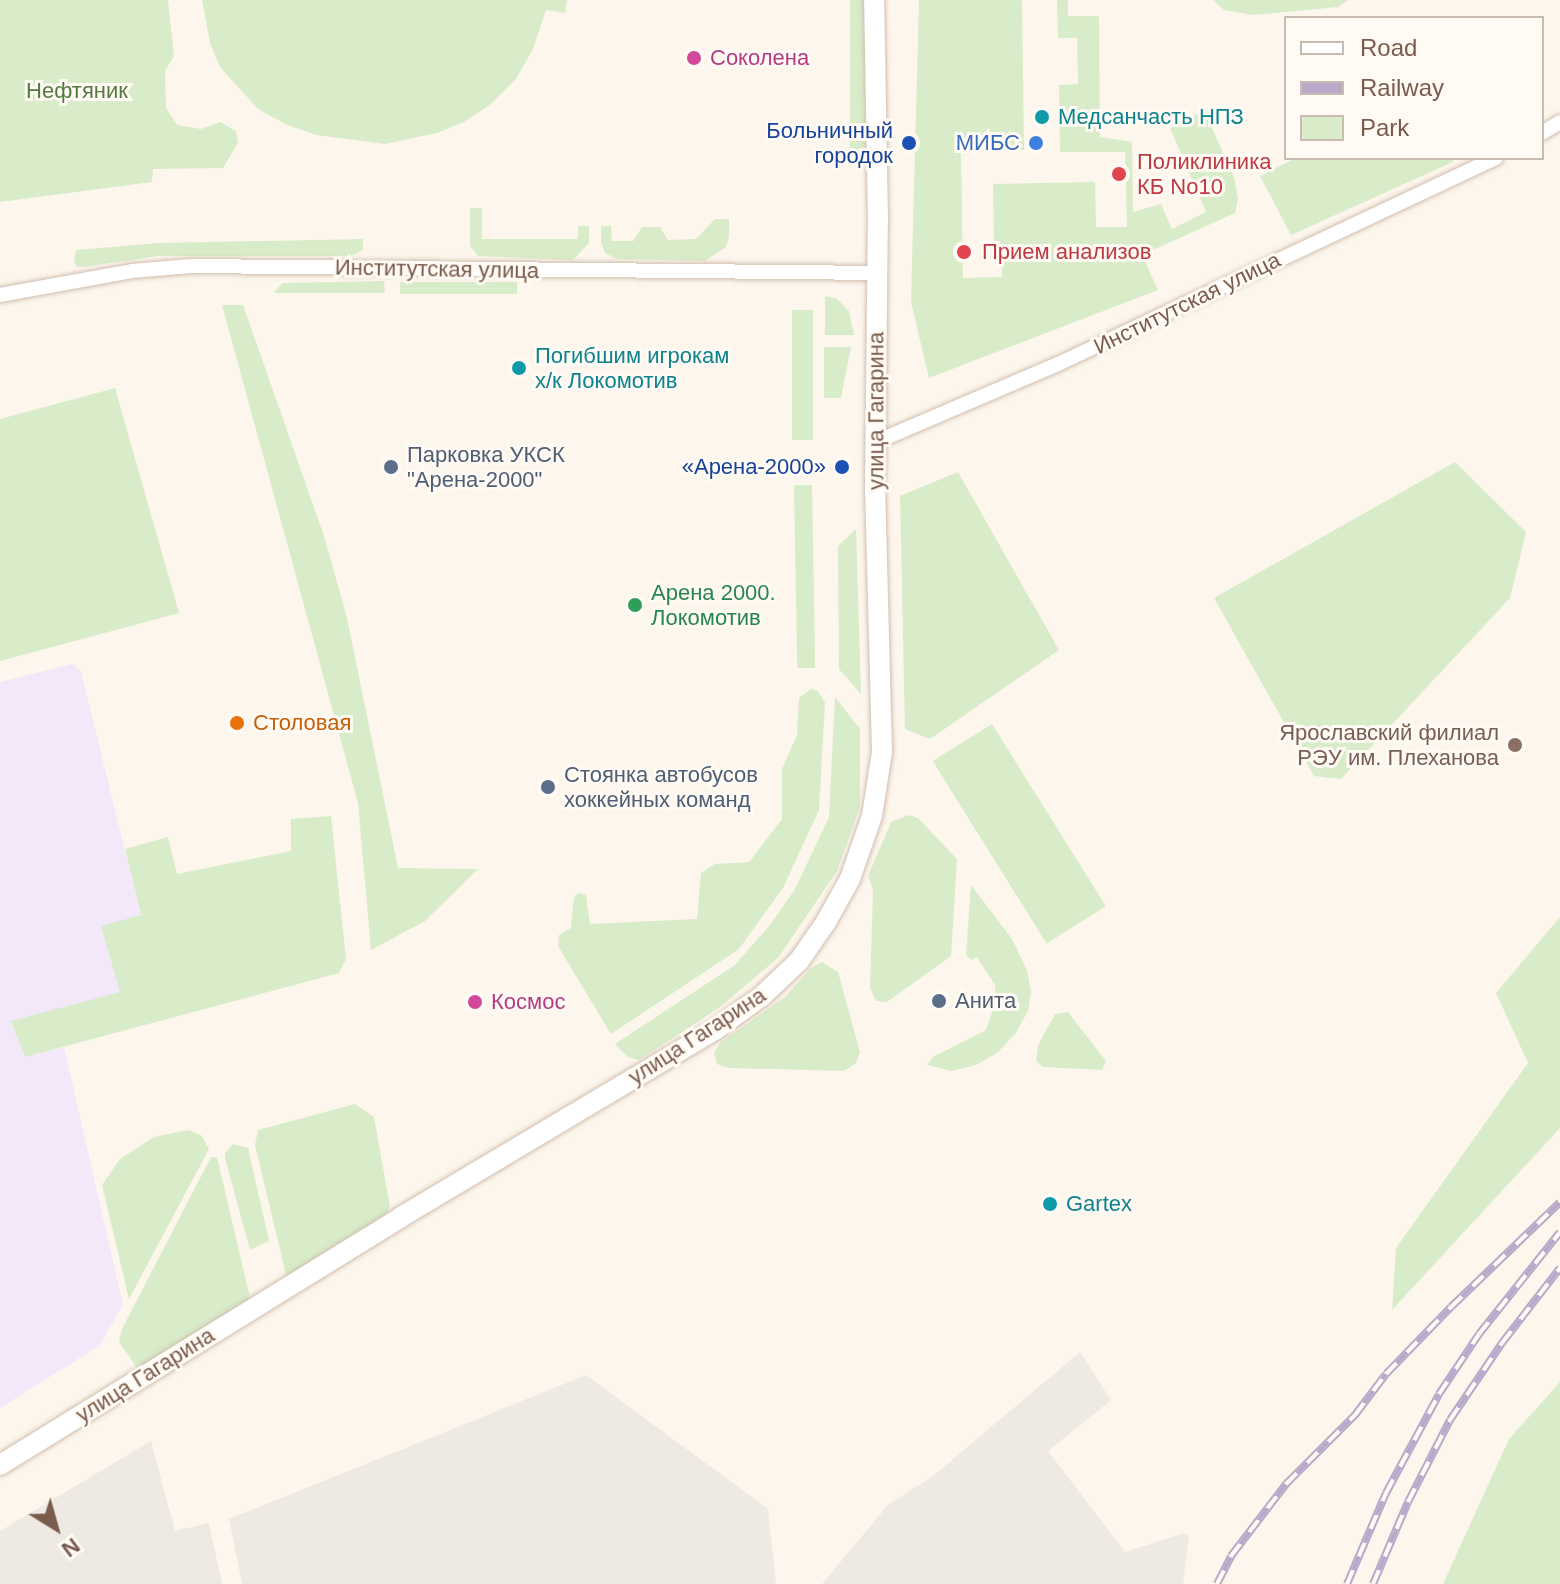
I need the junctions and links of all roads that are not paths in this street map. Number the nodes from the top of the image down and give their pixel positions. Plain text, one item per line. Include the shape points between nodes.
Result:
1 (874, 0) edge
2 (1492, 160) edge
3 (877, 273) junction
4 (0, 295) edge
5 (876, 442) junction
6 (0, 1465) edge

1 - 3 main road, улица Гагарина
2 - 5 street, Институтская улица via 1058,364
3 - 4 street, Институтская улица via 191,266
3 - 5 main road, улица Гагарина
5 - 6 main road, улица Гагарина via 882,752 874,803 850,879 799,961 715,1030

